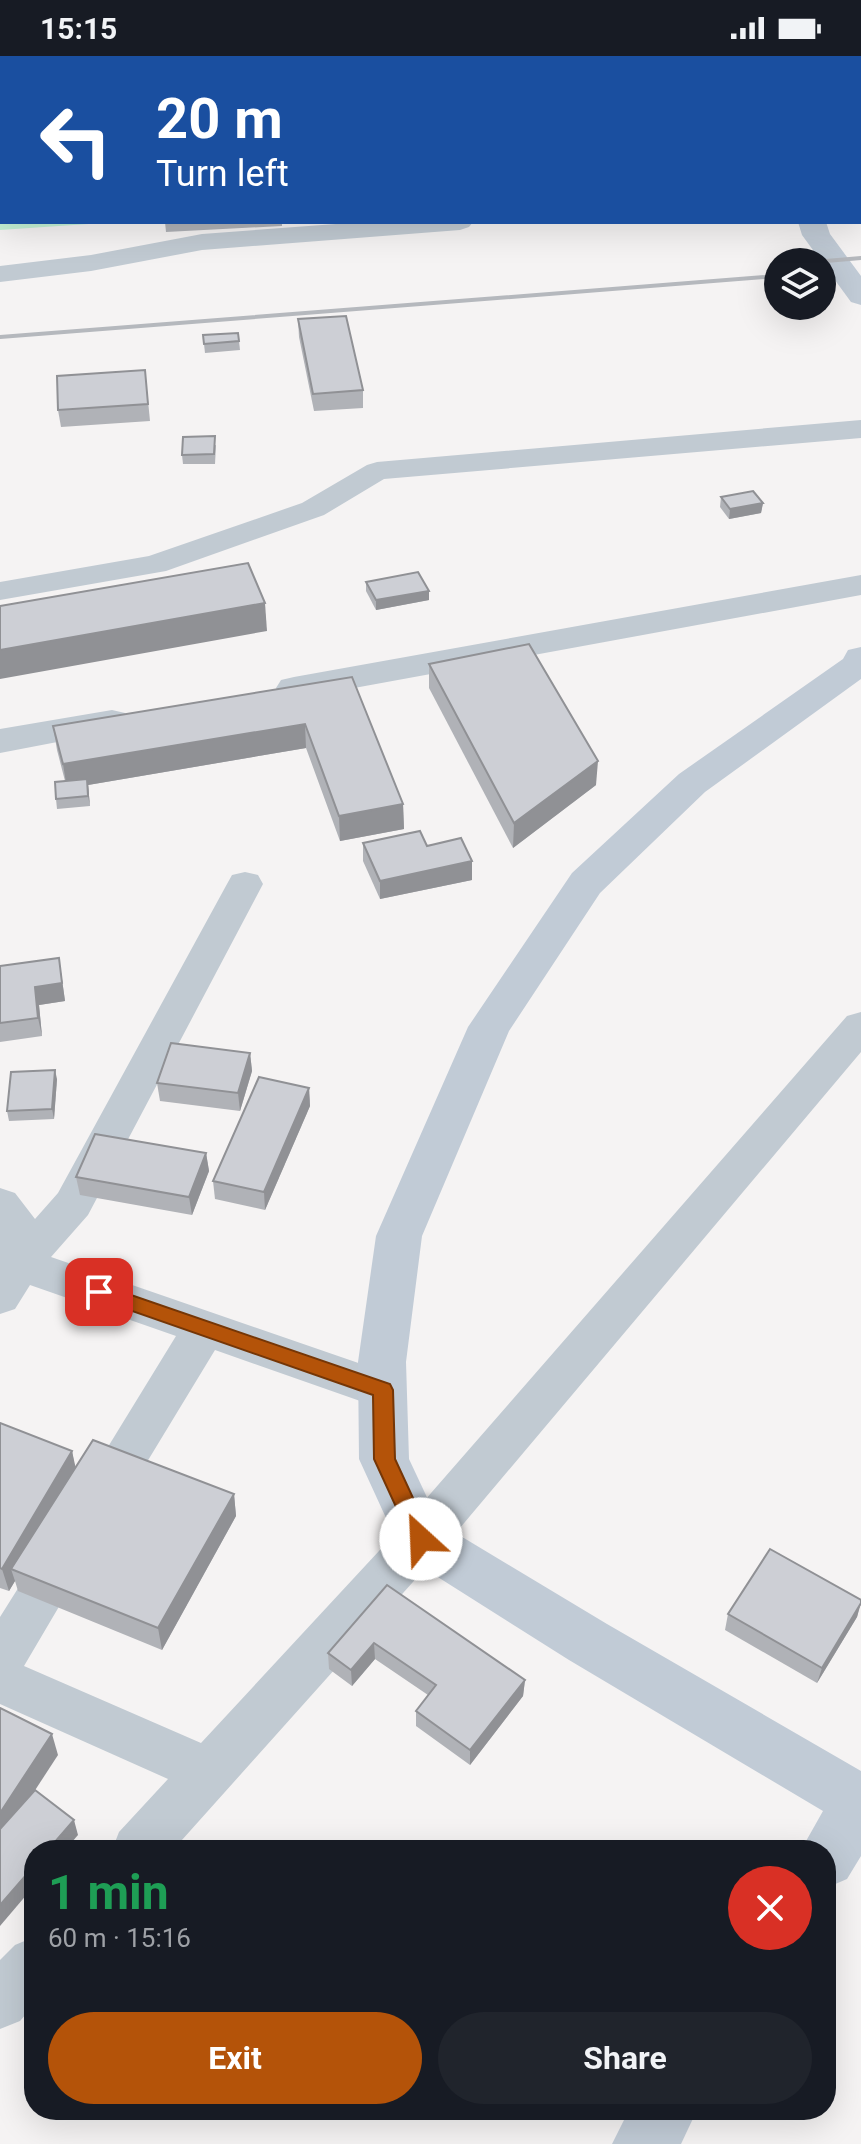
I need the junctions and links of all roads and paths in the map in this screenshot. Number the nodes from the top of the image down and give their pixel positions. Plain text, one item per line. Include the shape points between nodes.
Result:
1 (433, 224) edge
2 (813, 224) edge
3 (0, 274) edge
4 (861, 296) edge
5 (861, 429) edge
6 (861, 585) edge
7 (0, 591) edge
8 (861, 658) edge
9 (266, 693) edge
10 (141, 716) edge
11 (0, 741) edge
12 (245, 884) dead end
13 (861, 1026) edge
14 (0, 1204) edge
15 (7, 1273) edge
16 (204, 1329) junction
17 (383, 1390) junction
18 (421, 1539) junction
19 (0, 1661) edge
20 (0, 1680) edge
21 (209, 1772) junction
22 (861, 1803) edge
23 (147, 1840) edge
24 (836, 1843) edge
25 (24, 1975) edge
26 (0, 2001) edge
27 (660, 2120) edge
28 (644, 2144) edge

1 - 3 street via 218,240
2 - 4 main road
5 - 7 street via 377,471 313,509 155,564
6 - 9 street
8 - 17 main road via 692,783 586,883 489,1027 399,1236
10 - 11 street
12 - 15 street via 73,1204
13 - 18 street
14 - 15 street via 21,1232
15 - 16 street
16 - 17 street
16 - 19 street
17 - 18 main road via 384,1459
18 - 21 street
18 - 22 main road
20 - 21 street
21 - 23 street
22 - 24 main road
25 - 26 street
27 - 28 main road

